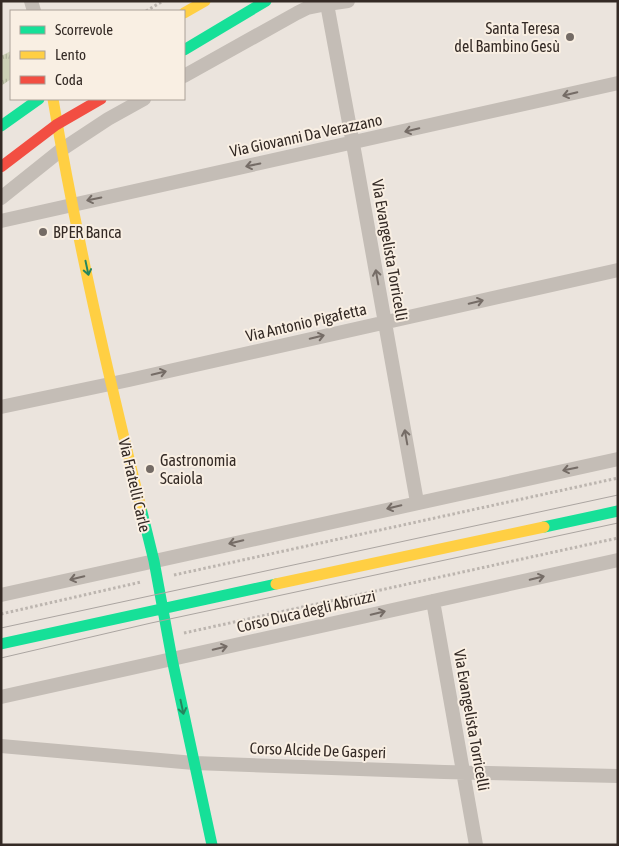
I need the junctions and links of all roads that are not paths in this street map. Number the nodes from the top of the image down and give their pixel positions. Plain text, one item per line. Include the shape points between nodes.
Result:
1 (205, 1) edge
2 (266, 1) edge
3 (348, 1) edge
4 (327, 2) edge
5 (185, 13) edge
6 (185, 49) edge
7 (185, 75) edge
8 (618, 84) edge
9 (37, 100) edge
10 (53, 100) edge
11 (99, 100) edge
12 (142, 100) edge
13 (56, 125) junction
14 (1, 126) edge
15 (353, 143) junction
16 (61, 150) junction
17 (1, 167) edge
18 (1, 198) edge
19 (73, 204) junction
20 (1, 221) edge
21 (618, 270) edge
22 (386, 322) junction
23 (111, 384) junction
24 (1, 407) edge
25 (618, 459) edge
26 (417, 502) junction
27 (618, 510) edge
28 (618, 560) edge
29 (154, 561) junction
30 (1, 595) edge
31 (433, 601) junction
32 (162, 608) junction
33 (1, 644) edge
34 (172, 659) junction
35 (1, 697) edge
36 (1, 738) edge
37 (1, 746) edge
38 (18, 748) junction
39 (194, 763) junction
40 (463, 772) junction
41 (618, 776) edge
42 (212, 845) edge
43 (476, 845) edge

1 - 5 main road
2 - 6 main road
3 - 4 street
4 - 7 street via 297,13
4 - 15 street, Via Evangelista Torricelli
8 -> 15 street, Via Giovanni Da Verazzano
9 - 14 main road
10 - 13 main road, Via Fratelli Carle
11 - 13 main road
12 - 16 street
13 - 16 main road, Via Fratelli Carle
13 - 17 main road
15 -> 19 street, Via Giovanni Da Verazzano
22 -> 15 street, Via Evangelista Torricelli
16 - 18 street
16 - 19 main road, Via Fratelli Carle
19 - 20 street, Via Giovanni Da Verazzano
19 -> 23 main road, Via Fratelli Carle
22 -> 21 street, Via Antonio Pigafetta
23 -> 22 street, Via Antonio Pigafetta
26 -> 22 street, Via Evangelista Torricelli
23 - 24 street, Via Antonio Pigafetta
23 - 29 main road, Via Fratelli Carle
25 -> 26 street
26 -> 29 street
27 - 32 main road, Corso Duca degli Abruzzi
31 -> 28 street, Corso Duca degli Abruzzi
29 -> 30 street
29 - 32 main road, Via Fratelli Carle
34 -> 31 street, Corso Duca degli Abruzzi
31 - 40 street, Via Evangelista Torricelli
32 - 33 main road, Corso Duca degli Abruzzi
32 - 34 main road, Via Fratelli Carle
34 - 35 street, Corso Duca degli Abruzzi
34 -> 39 main road, Via Fratelli Carle
36 - 38 street, Corso Alcide De Gasperi
37 - 38 street, Corso Alcide De Gasperi
38 - 39 street, Corso Alcide De Gasperi
39 - 40 street, Corso Alcide De Gasperi
39 - 42 main road, Via Fratelli Carle
40 - 41 street, Corso Alcide De Gasperi
40 - 43 street, Via Evangelista Torricelli

